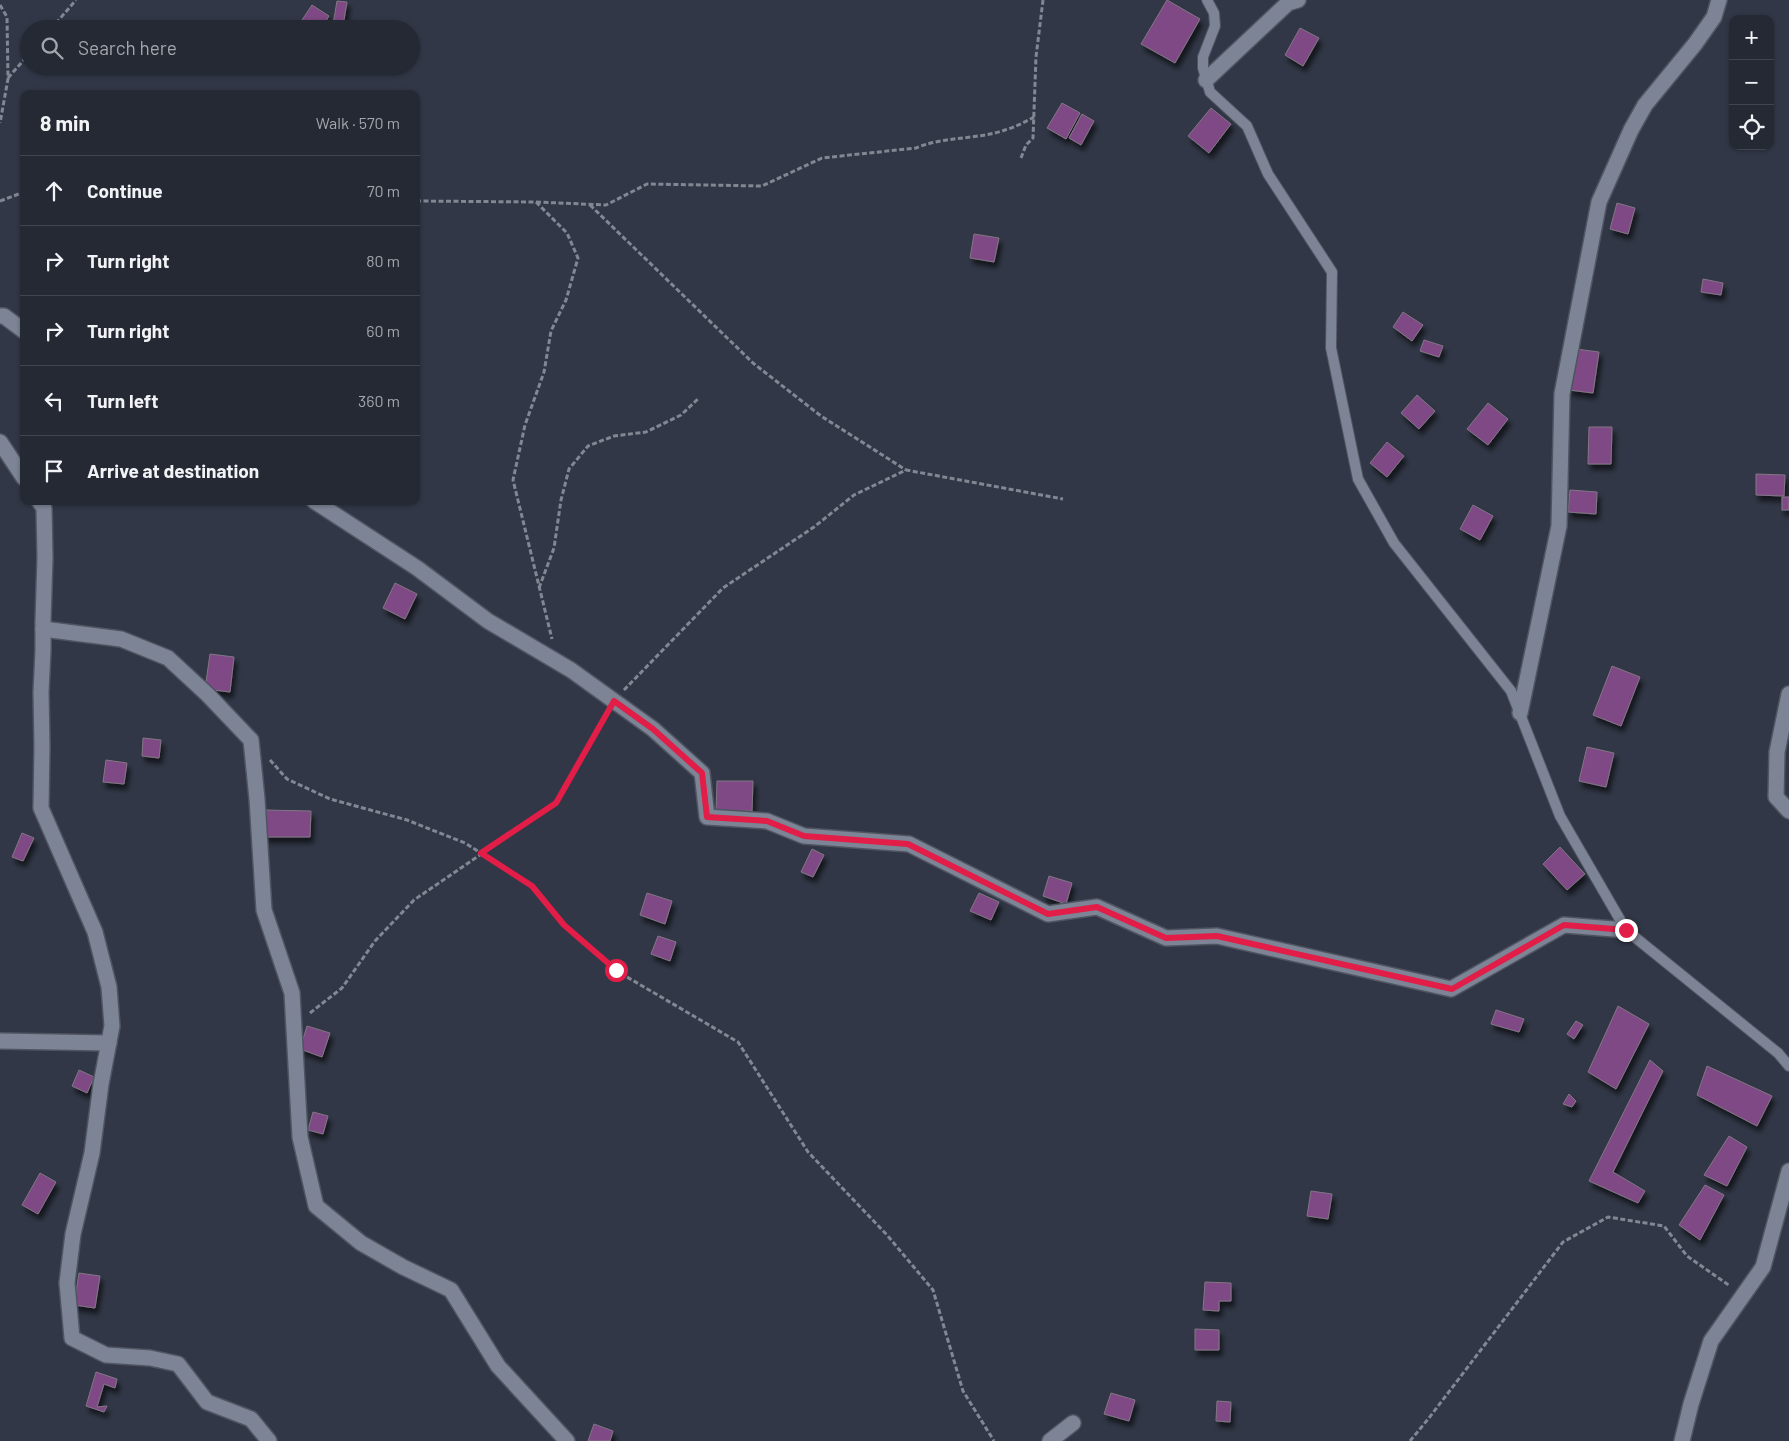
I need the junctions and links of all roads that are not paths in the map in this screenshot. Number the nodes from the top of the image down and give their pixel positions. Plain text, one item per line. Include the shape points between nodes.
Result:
1 (1207, 0) edge
2 (1298, 0) edge
3 (1719, 0) edge
4 (1206, 80) junction
5 (0, 316) edge
6 (20, 328) edge
7 (0, 442) edge
8 (20, 472) edge
9 (42, 505) edge
10 (320, 505) edge
11 (43, 629) junction
12 (1789, 694) edge
13 (1520, 713) junction
14 (1789, 811) edge
15 (1626, 930) junction
16 (0, 1041) edge
17 (109, 1043) junction
18 (1789, 1066) edge
19 (1789, 1171) edge
20 (1073, 1424) dead end
21 (269, 1441) edge
22 (567, 1441) edge
23 (1050, 1441) edge
24 (1682, 1441) edge

1 - 4 lane via 1214,13 1215,26 1203,57
2 - 4 street via 1288,3
3 - 13 street via 1714,17 1695,44 1645,105 1599,202 1562,394 1559,526
4 - 13 lane via 1210,92 1247,126 1268,174 1332,272 1331,348 1358,479 1394,543 1511,691
5 - 6 street
7 - 8 street
9 - 11 street via 45,541
10 - 15 street via 417,568 488,621 558,662 653,729 702,773 707,817 767,821 804,836 908,844 1048,914 1097,907 1166,938 1217,936 1452,989 1564,925
11 - 17 street via 41,808 95,932 109,987 112,1026
11 - 22 street via 121,639 168,658 251,740 264,910 292,993 300,1137 316,1206 361,1243 451,1290 498,1366
12 - 14 street via 1777,752 1776,797
13 - 15 lane via 1560,816
15 - 18 lane via 1778,1053
16 - 17 street
17 - 21 street via 92,1153 73,1234 67,1282 72,1338 106,1355 178,1364 207,1402 251,1419
19 - 24 street via 1763,1267 1711,1342
20 - 23 street

